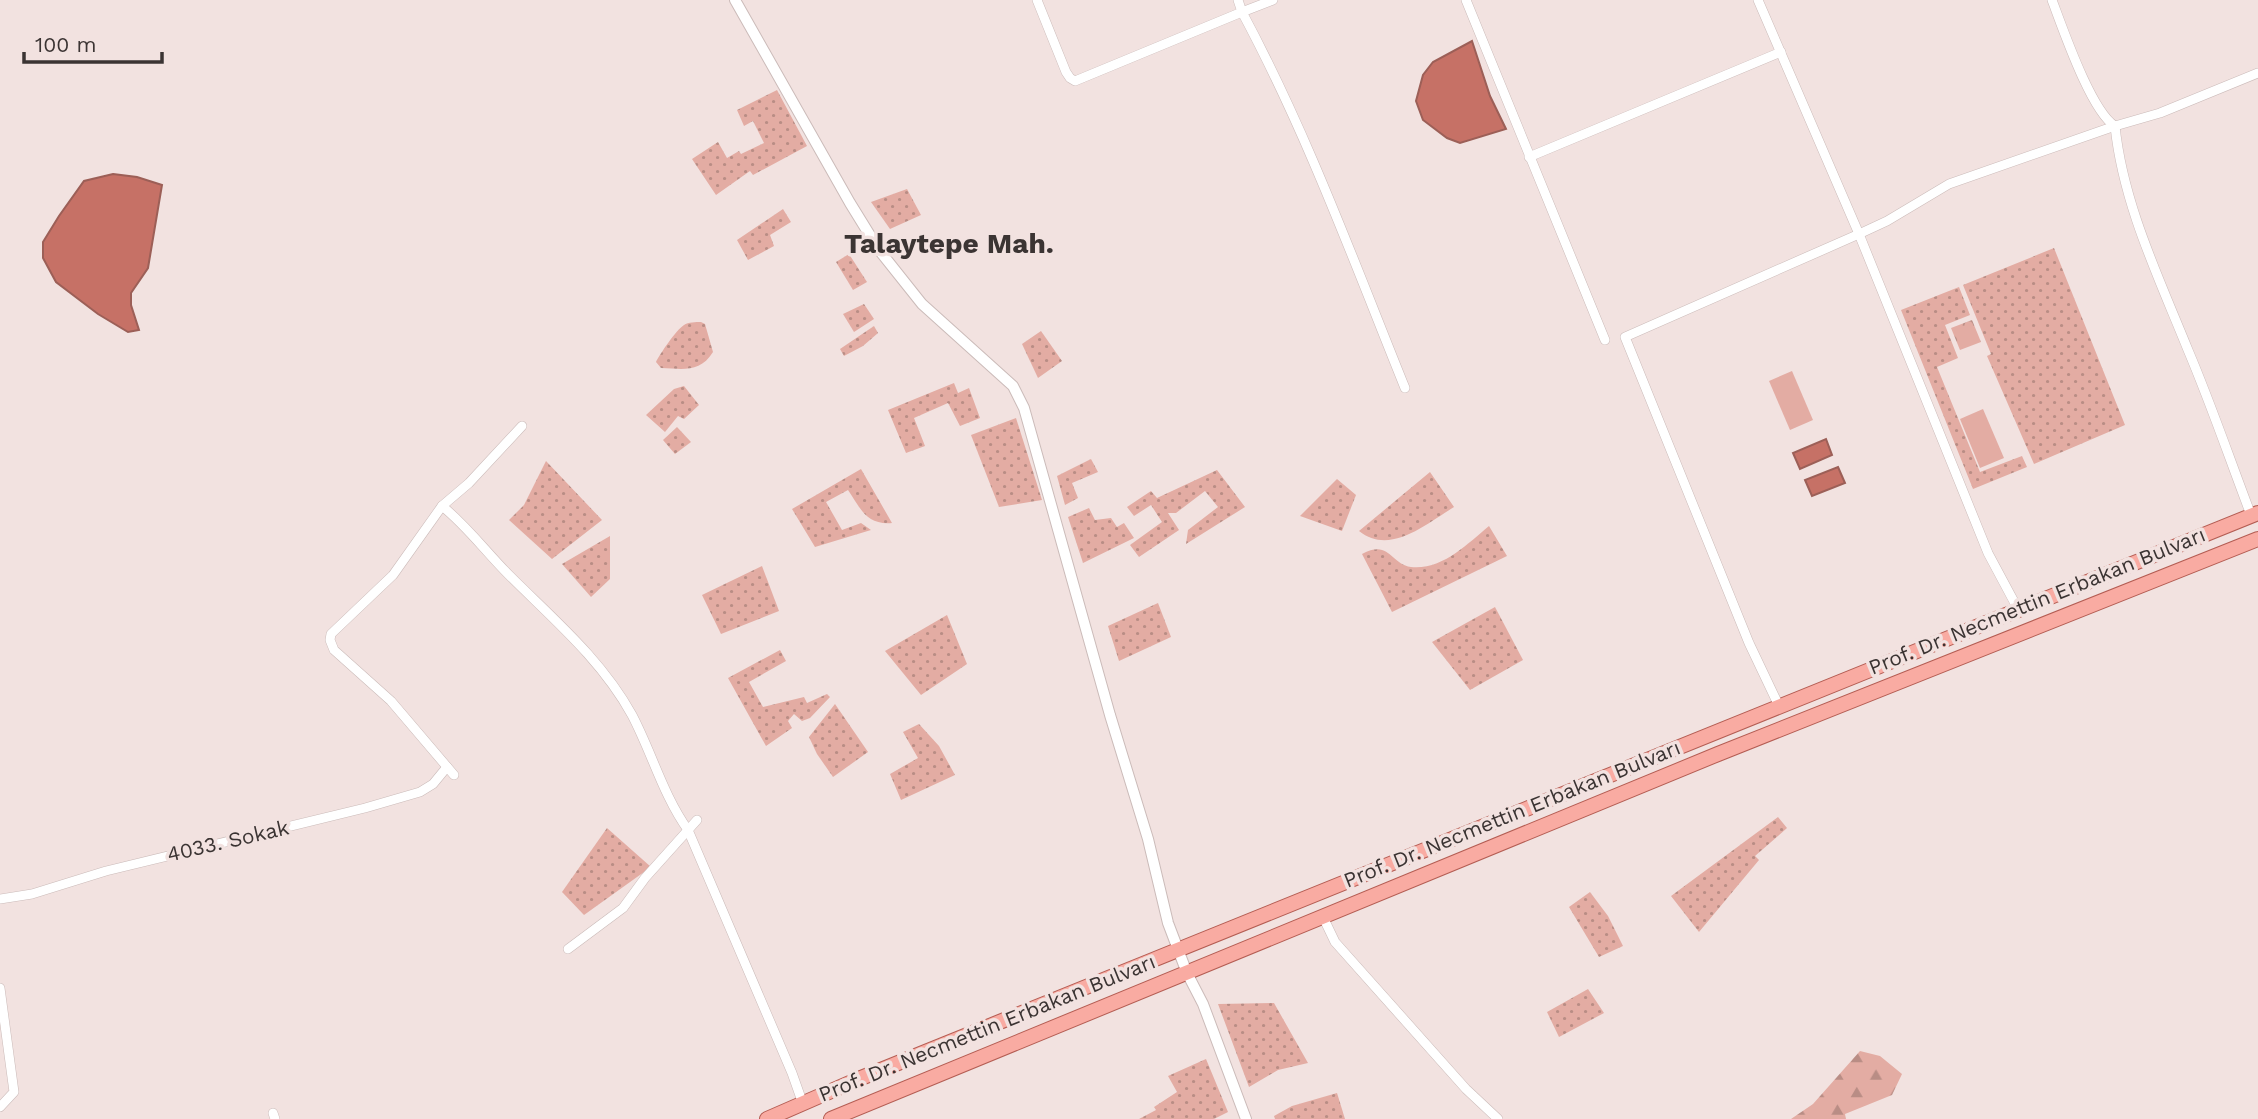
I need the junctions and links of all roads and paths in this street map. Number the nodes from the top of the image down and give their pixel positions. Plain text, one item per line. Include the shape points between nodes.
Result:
1 (735, 0) edge
2 (1037, 0) edge
3 (1238, 0) edge
4 (1272, 0) edge
5 (1466, 0) edge
6 (1758, 0) edge
7 (2052, 0) edge
8 (1242, 12) junction
9 (1781, 52) junction
10 (2258, 73) edge
11 (2115, 126) junction
12 (1529, 158) junction
13 (1859, 234) junction
14 (1605, 340) dead end
15 (1405, 388) dead end
16 (522, 426) dead end
17 (442, 506) junction
18 (2254, 514) edge
19 (2258, 539) edge
20 (2018, 609) junction
21 (1779, 706) junction
22 (697, 820) dead end
23 (688, 830) junction
24 (0, 899) edge
25 (1323, 917) junction
26 (568, 949) dead end
27 (1177, 951) junction
28 (1187, 973) junction
29 (0, 988) edge
30 (803, 1104) junction
31 (0, 1107) edge
32 (767, 1119) edge
33 (831, 1119) edge
34 (1246, 1119) edge
35 (1498, 1119) edge

1 - 27 street via 879,250 922,304 1013,386 1024,408
2 - 8 street via 1066,72 1075,81
3 - 8 street
4 - 8 street
5 - 12 street
6 - 9 street
7 - 11 street via 2095,99
8 - 15 street via 1322,181
9 - 12 street
9 - 13 street
10 - 11 street
11 - 13 street via 1949,184
11 - 18 street via 2118,159 2145,246
12 - 14 street
13 - 20 street via 1988,553
13 - 21 street via 1625,337
16 - 17 street
17 - 23 street via 609,677 633,717 674,811
17 - 24 street, 4033. Sokak via 393,575 330,640 334,650 391,701 450,771 420,792
18 - 20 main road, Prof. Dr. Necmettin Erbakan Bulvarı
19 - 25 main road, Prof. Dr. Necmettin Erbakan Bulvarı
20 - 21 main road, Prof. Dr. Necmettin Erbakan Bulvarı
21 - 27 main road, Prof. Dr. Necmettin Erbakan Bulvarı
22 - 23 street
23 - 26 street via 623,908
23 - 30 street
25 - 28 main road, Prof. Dr. Necmettin Erbakan Bulvarı
25 - 35 street via 1335,942
27 - 28 street
27 - 30 main road, Prof. Dr. Necmettin Erbakan Bulvarı
28 - 33 main road, Prof. Dr. Necmettin Erbakan Bulvarı
28 - 34 street
29 - 31 street via 14,1092
30 - 32 main road, Prof. Dr. Necmettin Erbakan Bulvarı

